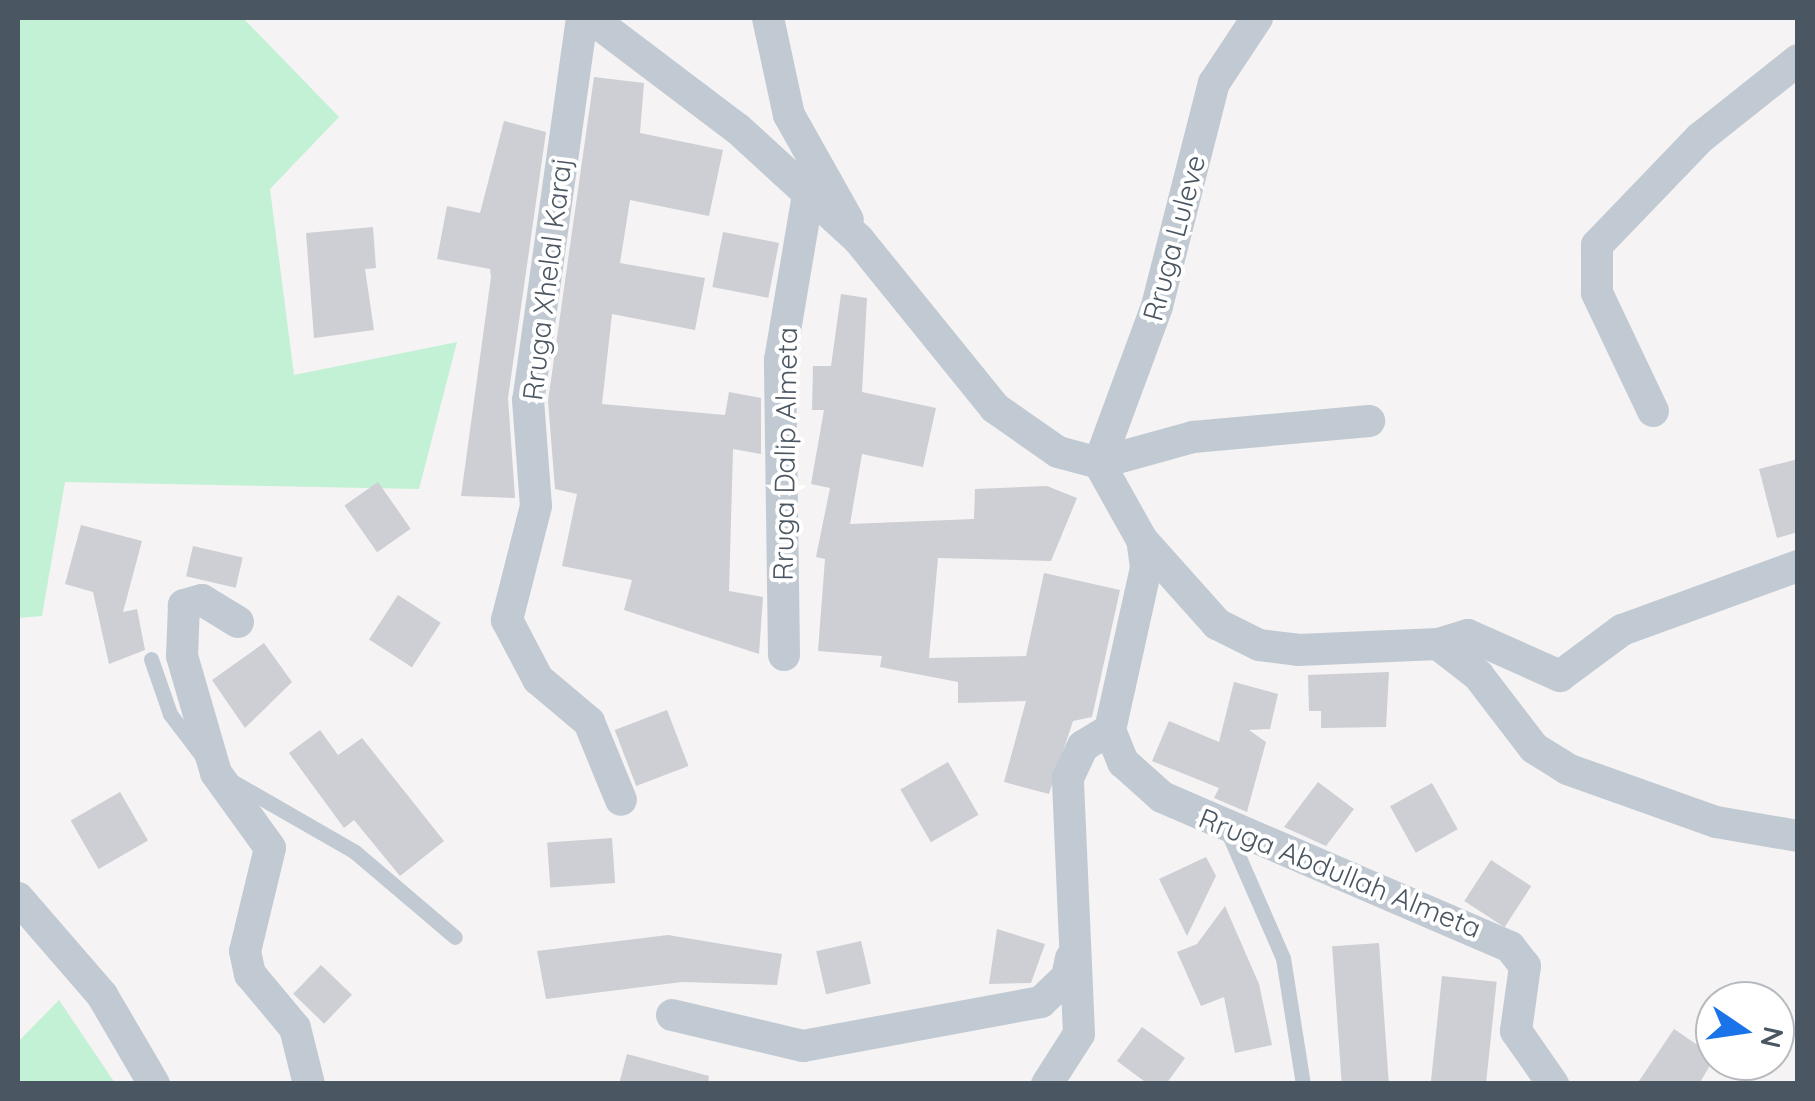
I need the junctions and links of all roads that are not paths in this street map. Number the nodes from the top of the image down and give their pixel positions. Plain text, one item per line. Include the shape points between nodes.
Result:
1 (582, 18) edge
2 (591, 18) edge
3 (768, 18) edge
4 (1257, 18) edge
5 (1798, 60) edge
6 (808, 194) junction
7 (858, 240) junction
8 (1653, 411) dead end
9 (1369, 421) dead end
10 (1100, 463) junction
11 (1142, 540) junction
12 (1798, 566) edge
13 (238, 622) dead end
14 (1438, 644) junction
15 (784, 655) dead end
16 (151, 659) dead end
17 (1110, 730) junction
18 (216, 772) junction
19 (621, 800) dead end
20 (1227, 830) junction
21 (1798, 836) edge
22 (18, 898) edge
23 (455, 937) dead end
24 (1072, 954) junction
25 (672, 1015) dead end
26 (154, 1084) edge
27 (309, 1084) edge
28 (1047, 1084) edge
29 (1303, 1084) edge
30 (1554, 1084) edge

1 - 19 street, Rruga Xhelal Karaj via 528,400 536,506 507,620 538,679 589,722
2 - 6 street
3 - 7 street via 789,115
4 - 10 street, Rruga Luleve via 1214,83 1157,306
5 - 8 street via 1676,160 1597,246 1597,292
6 - 7 street
6 - 15 street, Rruga Dalip Almeta via 780,360
7 - 10 street via 974,390 1058,452
9 - 10 street via 1193,438
10 - 11 street
11 - 14 street via 1185,596 1259,645
11 - 17 street via 1146,567
12 - 14 street via 1622,630 1560,676 1468,635
13 - 18 street via 202,600 184,605 178,622
14 - 21 street via 1478,674 1534,748 1567,769 1716,822
16 - 18 lane via 170,714
17 - 20 street, Rruga Abdullah Almeta via 1136,778
17 - 24 street via 1083,746 1068,778
18 - 23 lane via 355,852
18 - 27 street via 270,848 245,951 250,974 295,1028
20 - 29 lane via 1283,958
20 - 30 street, Rruga Abdullah Almeta via 1510,947 1525,966 1516,1031
22 - 26 street via 102,994
24 - 25 street via 1067,977 1041,1002 804,1046
24 - 28 street via 1080,1034

